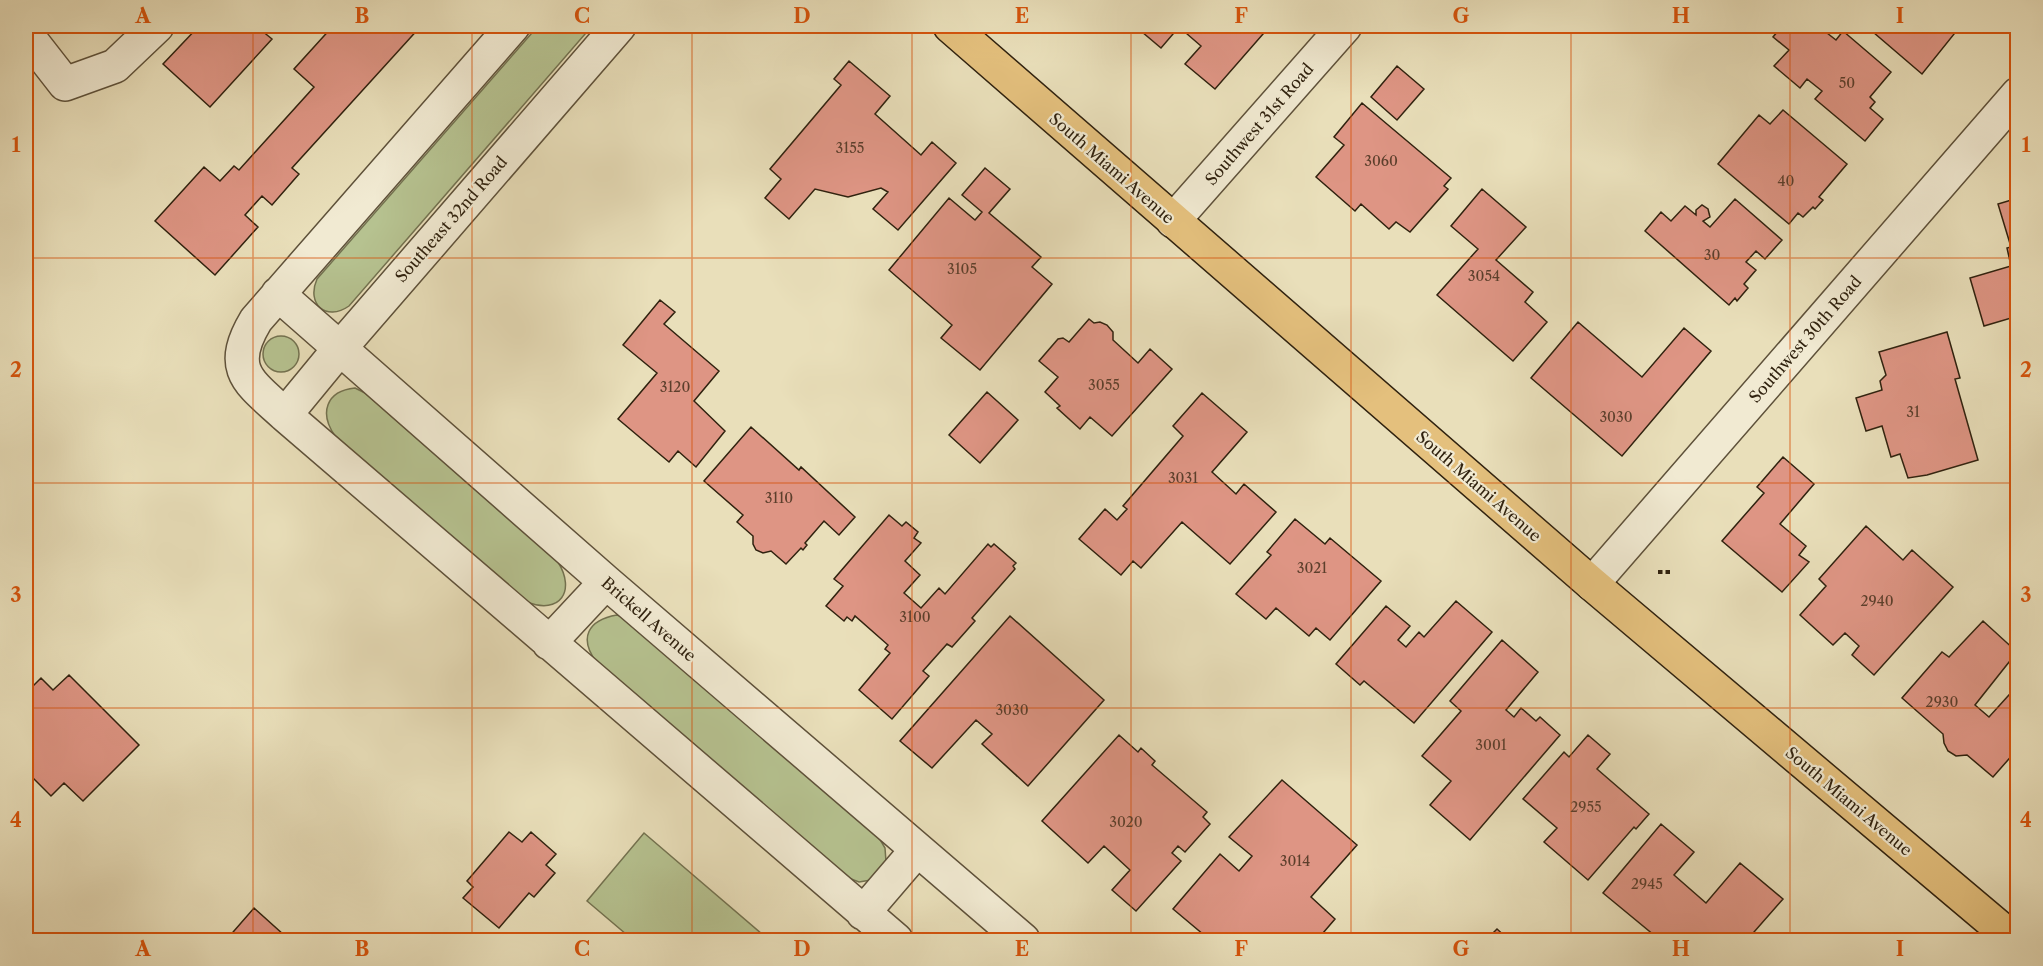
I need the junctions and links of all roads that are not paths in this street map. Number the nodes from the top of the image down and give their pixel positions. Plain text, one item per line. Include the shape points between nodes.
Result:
1 (157, 26) edge
2 (513, 26) edge
3 (619, 26) edge
4 (950, 26) edge
5 (1345, 26) edge
6 (26, 34) edge
7 (2018, 94) edge
8 (1173, 221) junction
9 (278, 294) junction
10 (340, 347) junction
11 (285, 416) junction
12 (606, 582) junction
13 (1592, 584) junction
14 (549, 643) junction
15 (917, 850) junction
16 (863, 913) junction
17 (896, 940) edge
18 (1023, 940) edge
19 (2014, 940) edge

1 - 6 street via 115,66 65,84
2 - 9 street
3 - 10 street, Southeast 32nd Road
4 - 8 main road, South Miami Avenue
5 - 8 street, Southwest 31st Road
7 - 13 street, Southwest 30th Road
8 - 13 main road, South Miami Avenue
9 - 10 street, Brickell Avenue
9 - 11 street via 256,320 245,339 241,357 245,374 255,388
10 - 11 street, Southeast 32nd Road
10 - 12 street, Brickell Avenue
11 - 14 street
12 - 14 street
12 - 15 street, Brickell Avenue
13 - 19 main road, South Miami Avenue
14 - 16 street
15 - 16 street
15 - 18 street, Brickell Avenue
16 - 17 street

